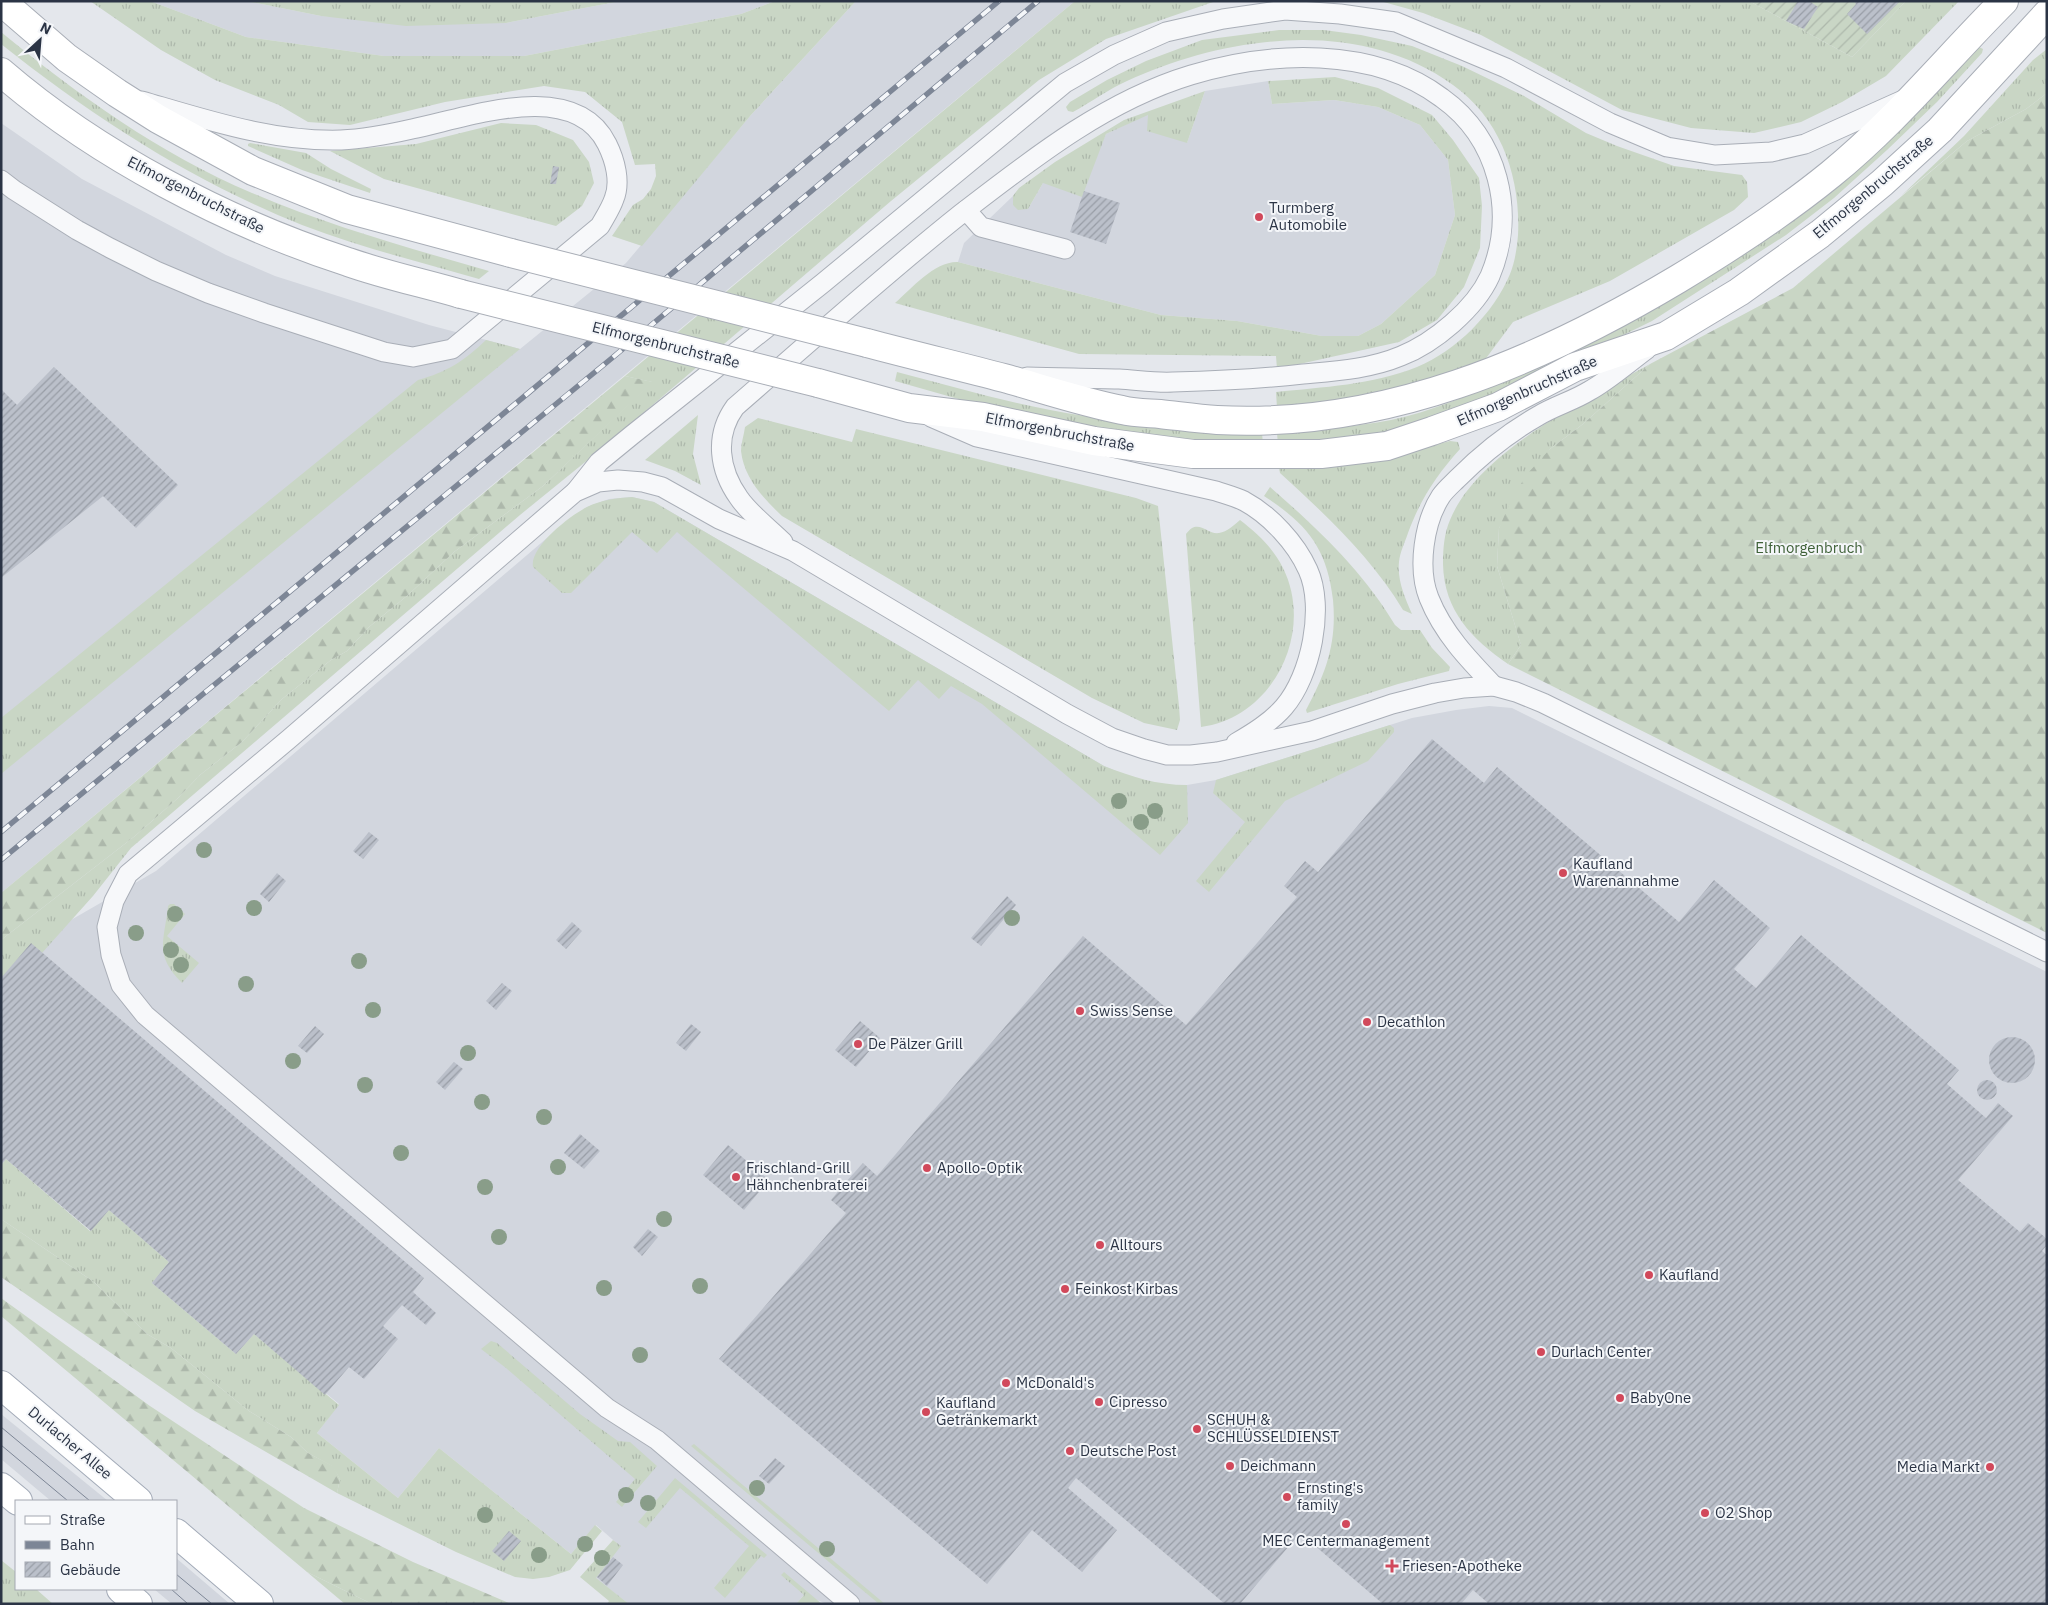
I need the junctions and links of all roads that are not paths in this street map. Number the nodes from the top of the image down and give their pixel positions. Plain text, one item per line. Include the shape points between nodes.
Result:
1 (1, 1) edge
2 (2004, 1) edge
3 (2047, 14) edge
4 (1, 72) edge
5 (117, 94) junction
6 (1916, 94) junction
7 (1, 180) edge
8 (966, 210) junction
9 (1066, 248) dead end
10 (1666, 336) junction
11 (1000, 377) junction
12 (909, 408) junction
13 (576, 492) junction
14 (793, 551) junction
15 (1494, 686) junction
16 (1217, 752) junction
17 (2047, 952) edge
18 (1, 1385) edge
19 (1, 1487) edge
20 (17, 1500) edge
21 (137, 1500) edge
22 (178, 1535) edge
23 (122, 1590) edge
24 (138, 1604) edge
25 (259, 1604) edge
26 (850, 1604) edge

1 - 5 main road, Elfmorgenbruchstraße via 67,58
2 - 6 main road, Elfmorgenbruchstraße
3 - 10 main road, Elfmorgenbruchstraße via 1940,130 1882,184 1820,234 1739,292
4 - 12 main road, Elfmorgenbruchstraße, bridge via 60,118 172,186 247,224 348,262 461,294
5 - 7 lane via 231,126 301,140 343,140 412,130 476,113 540,106 574,113 588,120 603,135 612,153 617,172 615,198 600,226 452,349 413,357 384,352 264,313 156,271 77,230
5 - 11 main road, Elfmorgenbruchstraße, bridge via 253,171 347,209
6 - 11 main road, Elfmorgenbruchstraße via 1833,173 1728,249 1634,305 1544,350 1473,380 1399,402 1341,414 1226,420 1124,411
6 - 13 lane via 1805,144 1771,152 1715,155 1667,147 1610,123 1506,68 1396,22 1285,10 1166,32 1114,55 1065,83 823,283 618,446 599,462
8 - 9 lane via 981,227
8 - 11 lane via 1001,181 1084,125 1139,96 1199,73 1241,63 1298,58 1343,61 1386,69 1417,82 1467,118 1483,141 1498,175 1502,210 1500,244 1489,278 1474,301 1438,337 1402,356 1371,366 1266,378 1168,382
8 - 14 lane via 856,301 728,417 721,436 722,458 728,479 740,499
10 - 12 main road, Elfmorgenbruchstraße via 1575,367 1498,407 1432,432 1387,446 1321,454 1193,454 1094,441 983,417
10 - 15 lane via 1590,391 1538,416 1499,441 1442,495 1423,548 1424,580 1429,598 1450,637
12 - 16 lane via 977,437 1216,491 1244,501 1278,528 1308,570 1316,605 1308,660 1285,707 1254,733
13 - 14 lane via 598,482 618,480 662,487 719,519
13 - 26 lane via 128,874 114,901 108,927 111,955 121,985 145,1015 607,1408 657,1440
14 - 16 lane via 1112,738 1167,755
15 - 16 lane via 1435,693 1312,731
15 - 17 lane via 1543,703
18 - 21 main road, Durlacher Allee
19 - 20 main road
22 - 25 main road
23 - 24 main road

